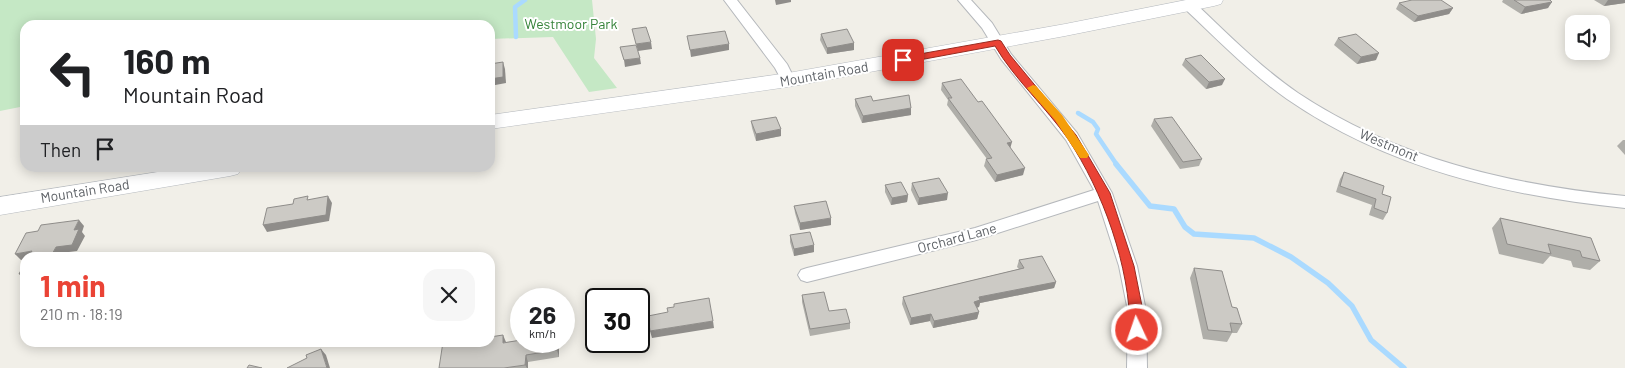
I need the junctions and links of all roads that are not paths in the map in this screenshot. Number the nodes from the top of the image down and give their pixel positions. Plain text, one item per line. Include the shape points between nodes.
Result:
1 (730, 0) edge
2 (964, 0) edge
3 (1214, 0) edge
4 (1190, 6) junction
5 (998, 43) junction
6 (788, 80) junction
7 (495, 121) edge
8 (206, 172) edge
9 (1104, 193) junction
10 (1625, 202) edge
11 (0, 206) edge
12 (807, 274) dead end
13 (1137, 368) edge

1 - 6 street via 782,67
2 - 5 street
3 - 4 main road, Mountain Road
4 - 5 main road, Mountain Road
4 - 10 street, Westmont via 1280,86 1362,135 1443,167 1490,181 1583,199
5 - 6 main road, Mountain Road
5 - 9 street via 1072,137
6 - 7 main road, Mountain Road
8 - 11 main road, Mountain Road
9 - 12 street, Orchard Lane via 976,234
9 - 13 street via 1128,266 1136,311

